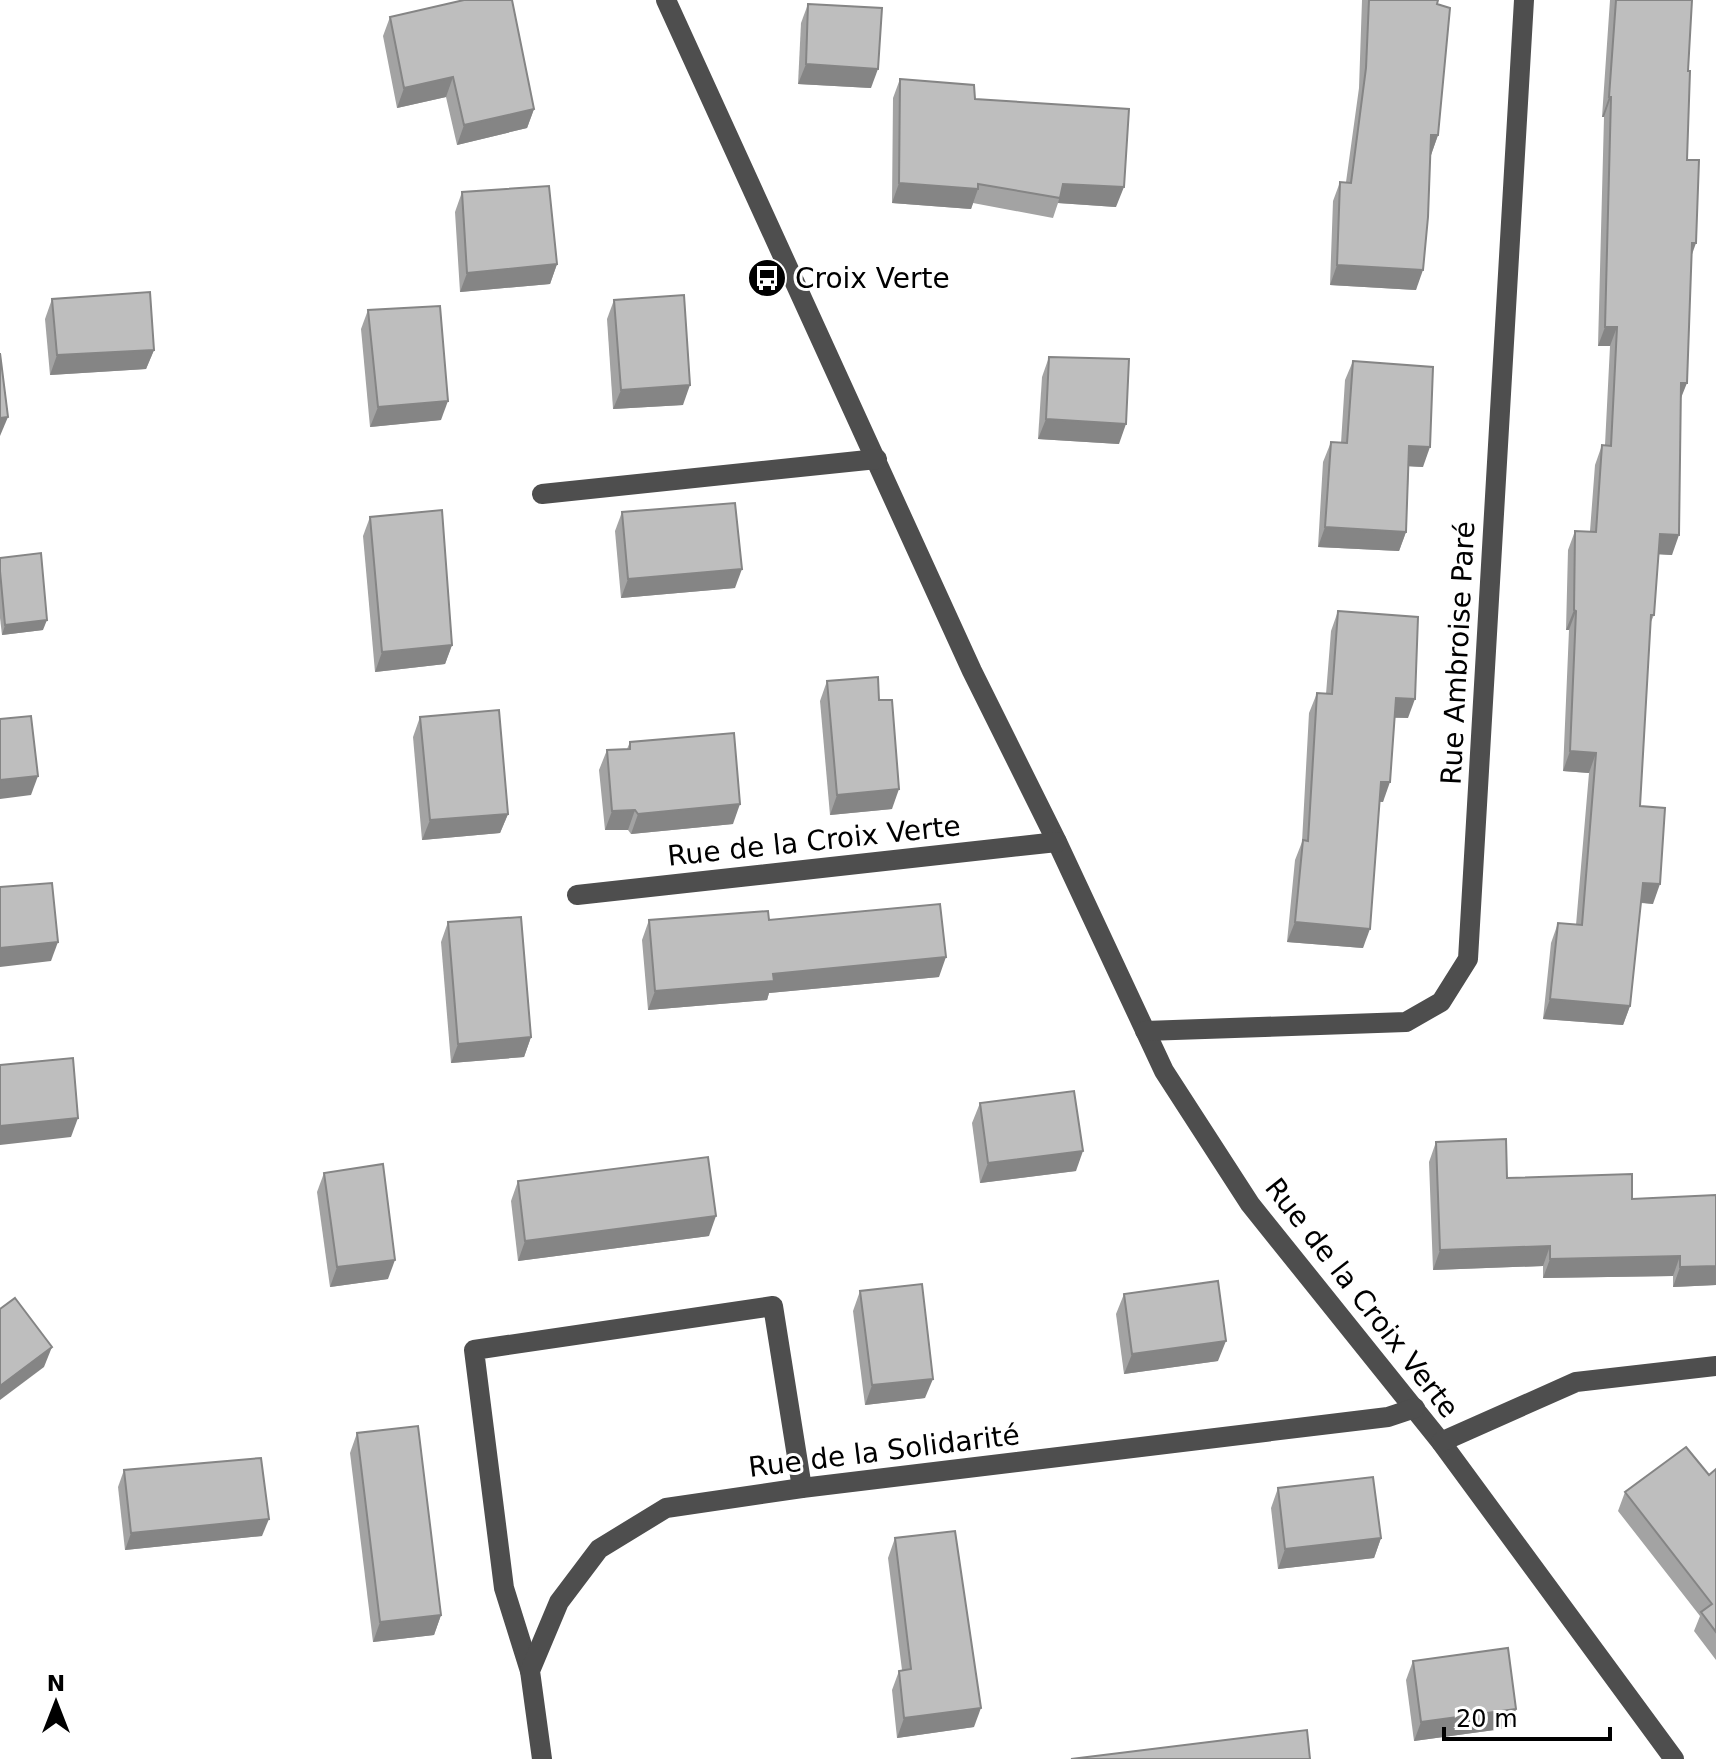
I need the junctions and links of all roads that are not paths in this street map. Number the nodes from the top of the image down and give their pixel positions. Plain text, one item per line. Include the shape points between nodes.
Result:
1 (666, 0) edge
2 (1524, 0) edge
3 (877, 459) junction
4 (542, 494) dead end
5 (1057, 842) junction
6 (577, 895) dead end
7 (1145, 1031) junction
8 (1716, 1366) edge
9 (1415, 1408) junction
10 (1441, 1442) junction
11 (802, 1488) junction
12 (530, 1671) junction
13 (542, 1759) edge
14 (1674, 1759) edge

1 - 3 street, Rue de la Croix Verte
2 - 7 street, Rue Ambroise Paré via 1468,959 1441,1002 1406,1022
3 - 4 street
3 - 5 street, Rue de la Croix Verte via 972,671
5 - 6 street, Rue de la Croix Verte
5 - 7 street, Rue de la Croix Verte
7 - 9 street, Rue de la Croix Verte via 1164,1071 1250,1204
8 - 10 street via 1576,1382
9 - 10 street, Rue de la Croix Verte
9 - 11 street, Rue de la Solidarité via 1388,1417
10 - 14 street, Rue de la Croix Verte
11 - 12 street, Rue de la Solidarité via 666,1508 599,1549 559,1602
11 - 12 street via 773,1306 474,1350 504,1588
12 - 13 street

